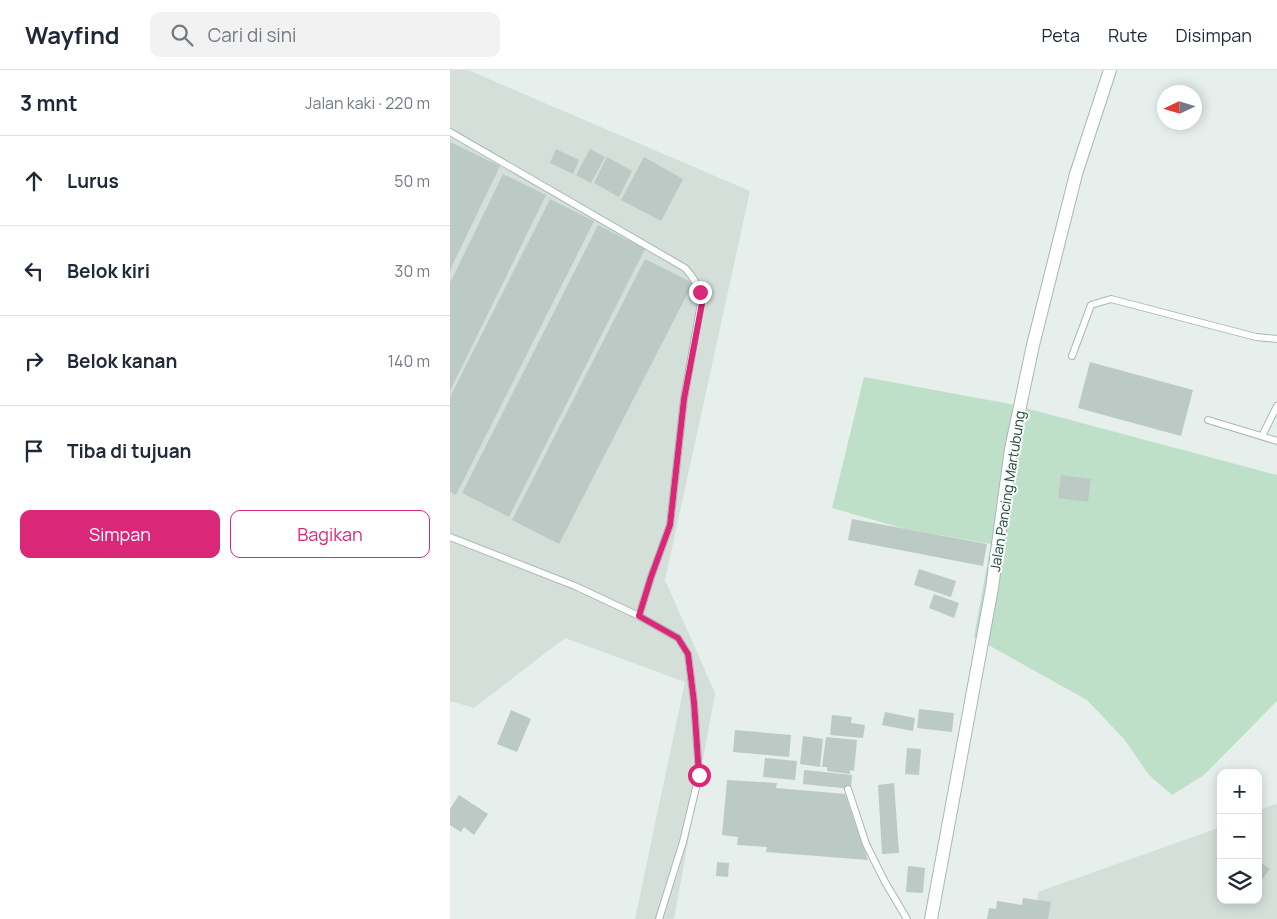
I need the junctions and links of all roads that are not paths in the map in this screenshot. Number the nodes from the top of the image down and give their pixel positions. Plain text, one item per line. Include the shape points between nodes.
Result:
1 (1110, 70) edge
2 (450, 132) edge
3 (1277, 339) edge
4 (1072, 356) dead end
5 (1277, 406) edge
6 (1208, 420) dead end
7 (1262, 436) junction
8 (1277, 441) edge
9 (450, 537) edge
10 (639, 616) junction
11 (848, 789) dead end
12 (659, 919) edge
13 (906, 919) edge
14 (931, 919) edge

1 - 14 street, Jalan Pancing Martubung via 1076,174 1033,345
2 - 10 lane via 685,268 700,292 702,303 684,399 670,525
3 - 4 lane via 1256,337 1111,299 1091,305
5 - 7 lane
6 - 7 lane
7 - 8 lane
9 - 10 lane via 575,586
10 - 12 lane via 678,638 688,654 695,711 699,775 683,842
11 - 13 lane via 866,844

